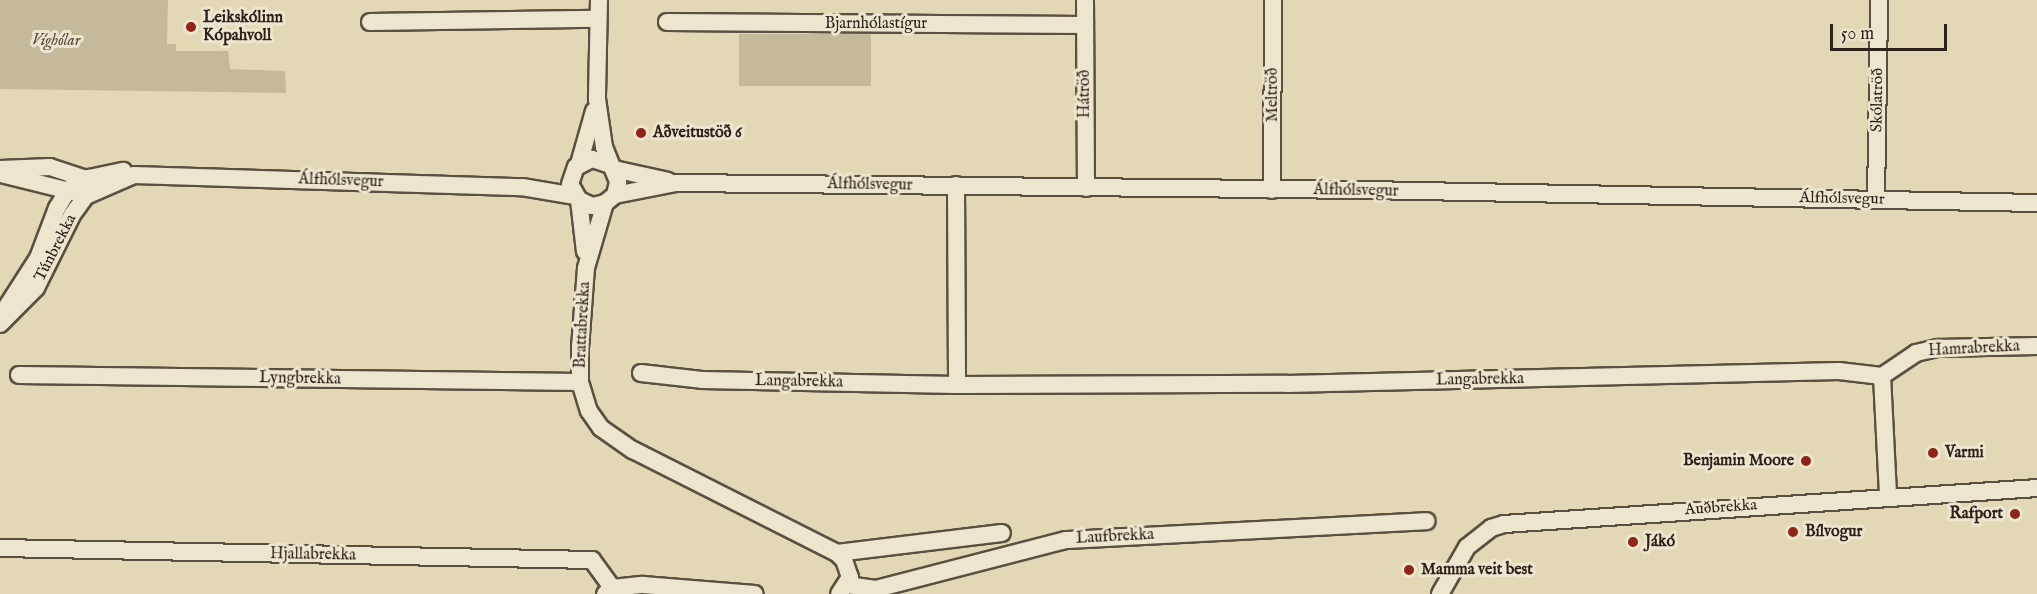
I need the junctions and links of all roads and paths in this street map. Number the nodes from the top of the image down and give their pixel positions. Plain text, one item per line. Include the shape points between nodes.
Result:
1 (599, 0) edge
2 (1085, 0) edge
3 (1273, 0) edge
4 (1879, 0) edge
5 (598, 19) junction
6 (370, 22) dead end
7 (667, 22) dead end
8 (1084, 25) junction
9 (597, 99) junction
10 (576, 167) junction
11 (612, 167) junction
12 (0, 171) edge
13 (675, 183) junction
14 (956, 185) junction
15 (522, 187) junction
16 (91, 188) junction
17 (1086, 188) junction
18 (69, 189) junction
19 (1272, 190) junction
20 (577, 198) junction
21 (610, 199) junction
22 (1876, 200) junction
23 (2037, 203) edge
24 (586, 268) junction
25 (0, 317) edge
26 (0, 324) edge
27 (2037, 346) edge
28 (641, 373) dead end
29 (20, 375) dead end
30 (1882, 376) junction
31 (580, 382) junction
32 (957, 385) junction
33 (2037, 488) edge
34 (1888, 495) junction
35 (1426, 521) dead end
36 (1002, 532) dead end
37 (0, 548) edge
38 (837, 553) junction
39 (843, 590) edge
40 (609, 591) edge
41 (755, 594) edge
42 (1440, 594) edge

1 - 5 street
2 - 8 street, Hátröð
3 - 19 street, Meltröð
4 - 22 street, Skólatröð
5 - 6 street
5 - 9 street
7 - 8 street, Bjarnhólastígur
8 - 17 street, Hátröð
9 - 10 street
9 - 11 street
10 - 11 street via 598,159
10 - 15 street, Álfhólsvegur
10 - 20 street via 570,184
11 - 13 street, Álfhólsvegur
11 - 21 street via 618,182
12 - 16 street, Álfhólsvegur via 50,167
12 - 18 street, Álfhólsvegur
13 - 14 street, Álfhólsvegur
13 - 21 street, Álfhólsvegur
14 - 17 street, Álfhólsvegur
14 - 32 street
15 - 16 street, Álfhólsvegur via 124,171
15 - 20 street, Álfhólsvegur
16 - 18 street, Álfhólsvegur
16 - 26 street, Túnbrekka via 72,215 36,288
17 - 19 street, Álfhólsvegur
18 - 25 street, Túnbrekka via 57,208 38,258
19 - 22 street, Álfhólsvegur
20 - 21 street via 592,206
20 - 24 street, Brattabrekka
21 - 24 street, Brattabrekka
22 - 23 street, Álfhólsvegur
24 - 31 street, Brattabrekka
27 - 30 street, Hamrabrekka via 1938,348 1916,353
28 - 32 street, Langabrekka via 702,380
29 - 31 street, Lyngbrekka
30 - 32 street, Langabrekka via 1839,371 1299,384
30 - 34 street
31 - 38 street via 589,411 610,436
33 - 34 street, Auðbrekka
34 - 42 street, Auðbrekka via 1504,524 1491,528 1467,547
35 - 39 street, Laufbrekka via 1066,540 876,589
36 - 38 street
37 - 40 street, Hjallabrekka via 592,560
38 - 39 street, Laufbrekka via 848,568
40 - 41 street, Hjallabrekka via 643,585

